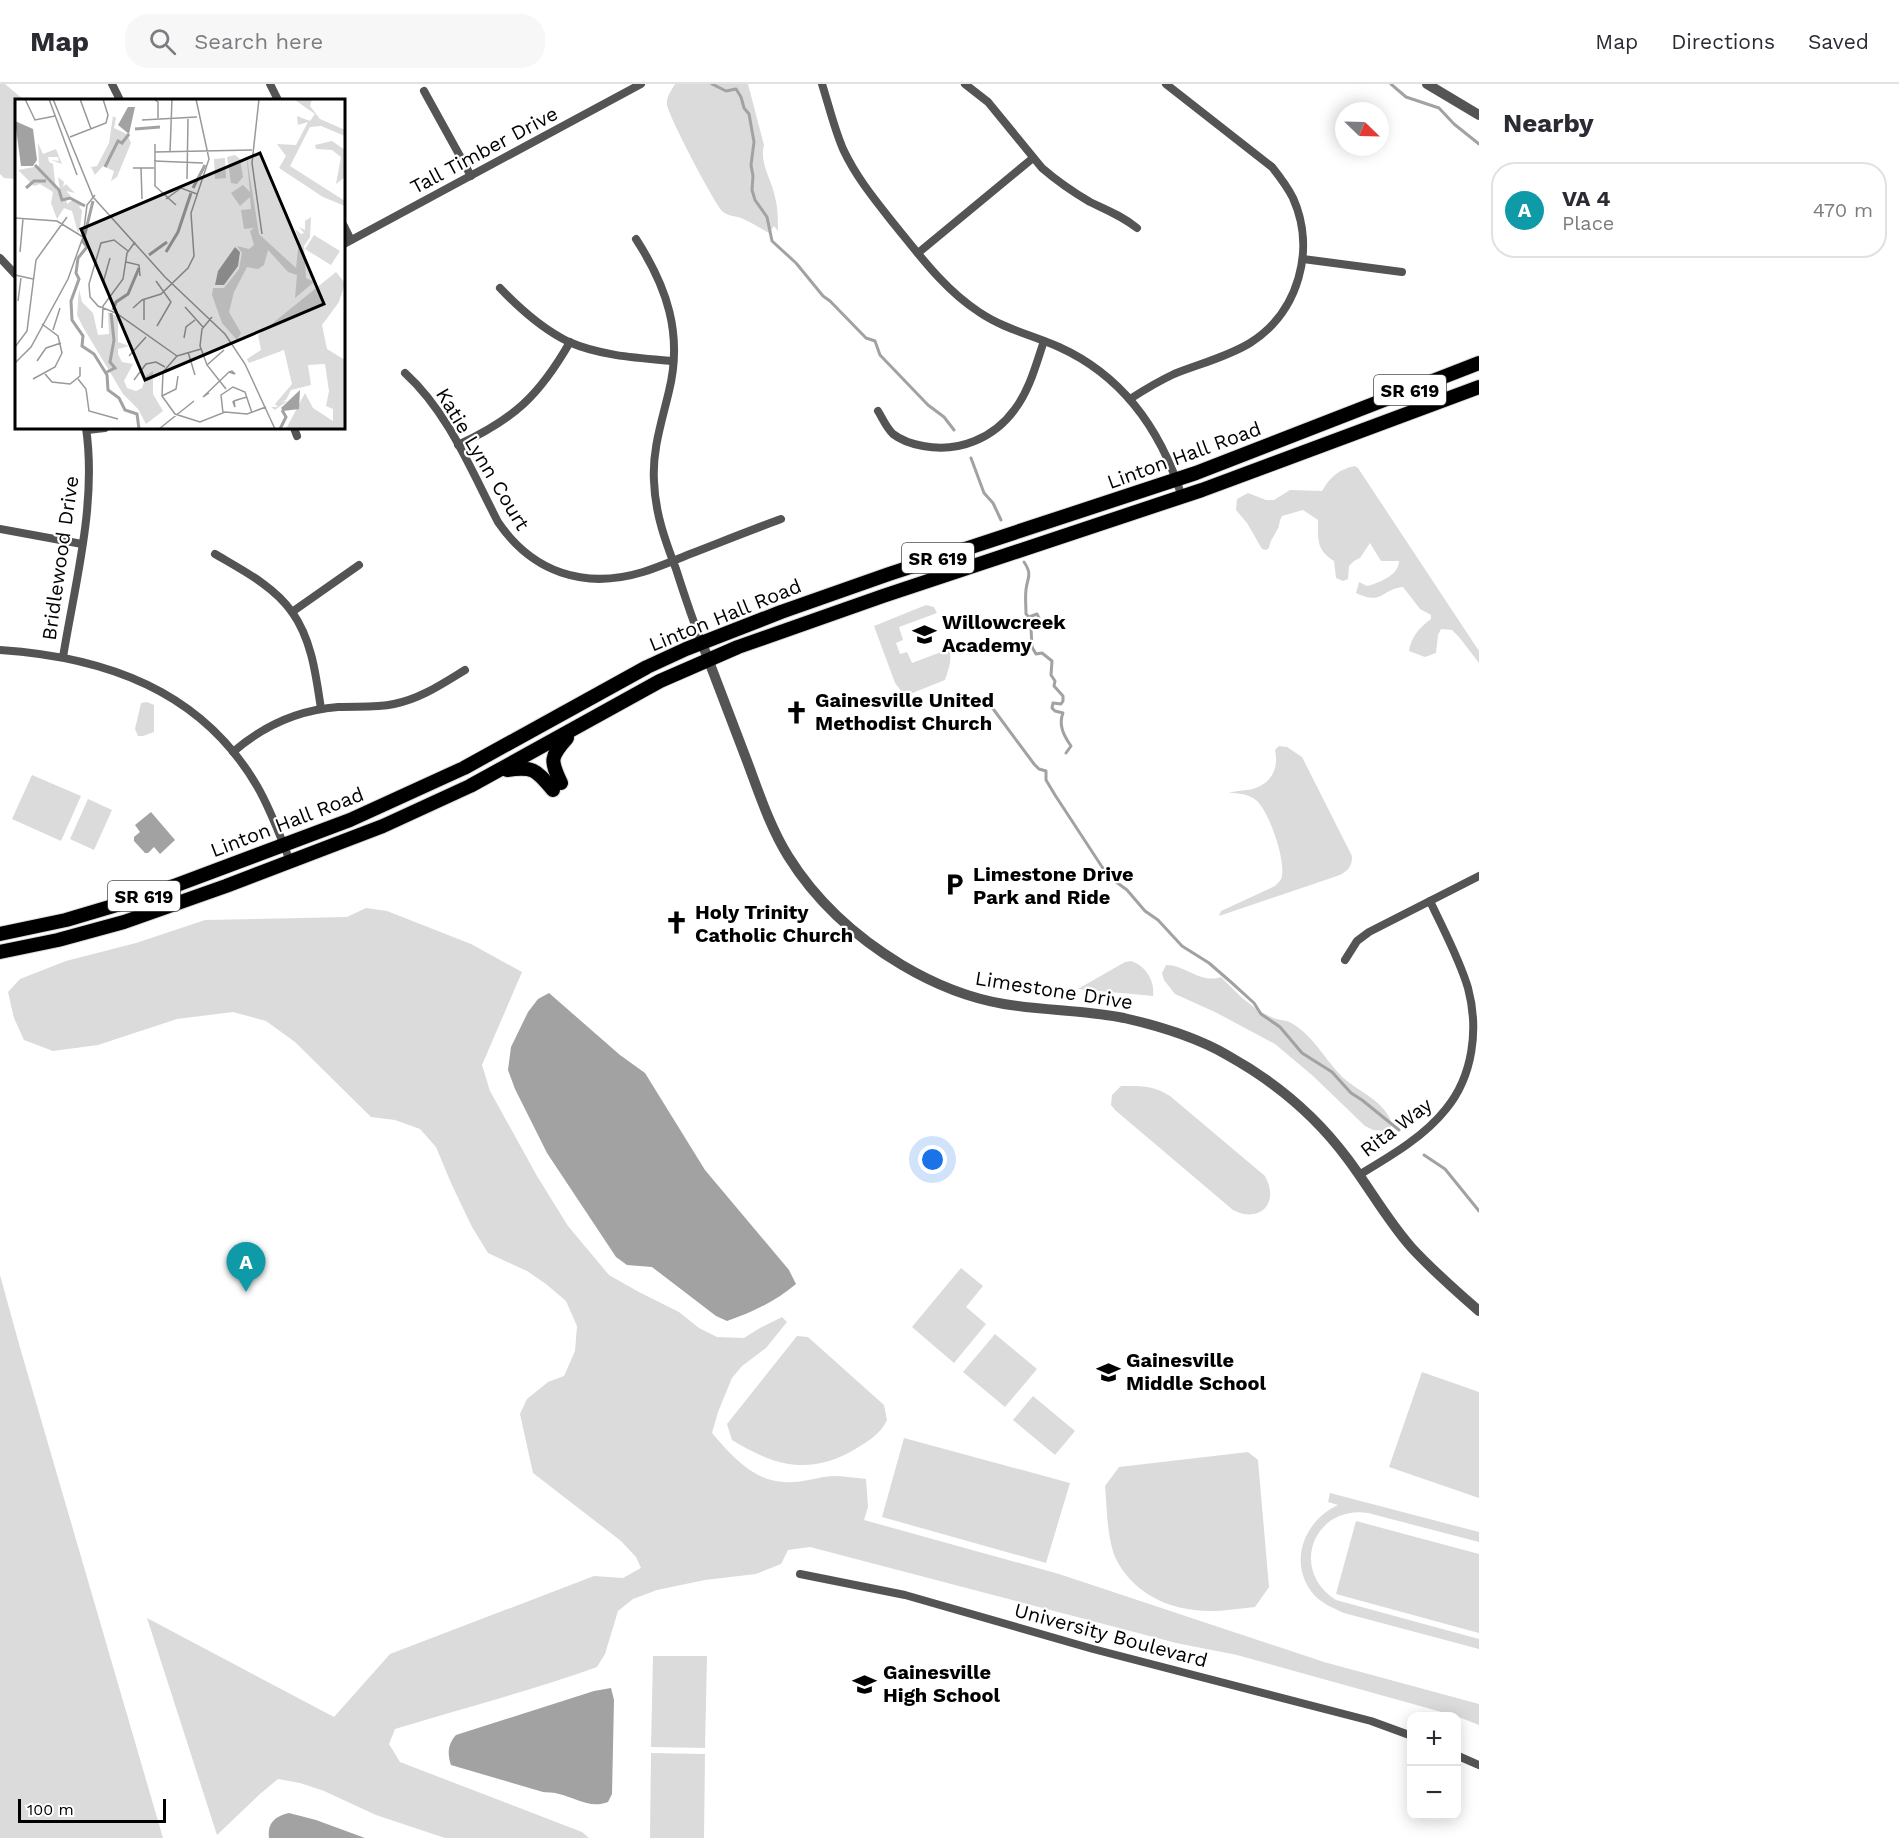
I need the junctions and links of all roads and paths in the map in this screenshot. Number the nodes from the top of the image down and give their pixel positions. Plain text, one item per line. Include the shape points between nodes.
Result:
1 (112, 84) edge
2 (270, 84) edge
3 (641, 84) edge
4 (822, 84) edge
5 (965, 84) edge
6 (1166, 84) edge
7 (1427, 84) edge
8 (424, 91) dead end
9 (120, 99) edge
10 (278, 99) edge
11 (1479, 115) edge
12 (1033, 158) junction
13 (471, 176) junction
14 (1137, 228) dead end
15 (636, 239) dead end
16 (347, 242) edge
17 (918, 254) junction
18 (0, 258) edge
19 (1303, 259) junction
20 (1402, 272) dead end
21 (15, 274) edge
22 (500, 288) dead end
23 (1044, 341) junction
24 (570, 342) junction
25 (674, 361) junction
26 (1479, 363) edge
27 (405, 373) dead end
28 (1479, 387) edge
29 (1130, 399) junction
30 (878, 411) dead end
31 (87, 429) edge
32 (458, 446) junction
33 (1177, 480) junction
34 (1182, 497) junction
35 (781, 519) dead end
36 (0, 529) edge
37 (82, 544) junction
38 (215, 554) dead end
39 (673, 561) junction
40 (358, 565) dead end
41 (292, 612) junction
42 (702, 643) junction
43 (0, 650) edge
44 (63, 657) junction
45 (708, 659) junction
46 (465, 670) dead end
47 (321, 709) junction
48 (573, 730) junction
49 (233, 752) junction
50 (499, 771) junction
51 (284, 844) junction
52 (290, 861) junction
53 (1479, 876) edge
54 (1430, 901) junction
55 (0, 934) edge
56 (0, 952) edge
57 (1345, 960) dead end
58 (1359, 1175) junction
59 (1479, 1311) edge
60 (800, 1574) dead end
61 (1407, 1734) edge
62 (1461, 1757) edge
63 (1479, 1765) edge

1 - 9 street
2 - 10 street
3 - 13 street, Tall Timber Drive
4 - 17 street via 853,169
5 - 12 street via 988,102
6 - 19 street via 1272,167 1297,210 1302,226
7 - 11 street
8 - 13 street
12 - 14 street via 1063,185
12 - 17 street
13 - 16 street, Tall Timber Drive
15 - 25 street via 656,272 668,304
17 - 23 street via 949,288 979,312
18 - 21 street
19 - 20 street
19 - 29 street via 1291,299 1262,335 1239,349 1174,374
22 - 24 street via 525,313
23 - 29 street via 1098,369
23 - 30 street via 1015,410 994,431 975,442 944,448 914,444 895,436
24 - 25 street via 610,353
24 - 32 street via 530,399 500,423
25 - 39 street via 657,440 654,479 659,522
26 - 33 main road, Linton Hall Road / SR 619
27 - 32 street, Katie Lynn Court via 432,401
28 - 34 main road, Linton Hall Road / SR 619
29 - 33 street via 1149,425
31 - 37 street, Bridlewood Drive via 88,507
32 - 39 street, Katie Lynn Court via 505,533 540,564 572,576 603,579
33 - 34 street
33 - 42 main road, Linton Hall Road / SR 619 via 889,574
34 - 45 main road, Linton Hall Road / SR 619 via 883,596
35 - 39 street, Katie Lynn Court
36 - 37 street
37 - 44 street, Bridlewood Drive
38 - 41 street via 269,589
39 - 42 street
40 - 41 street
41 - 47 street via 309,649
42 - 45 street, Limestone Drive
42 - 51 main road, Linton Hall Road / SR 619 via 647,667 452,774 350,820
43 - 44 street
44 - 49 street via 109,668 157,690 200,719
45 - 48 main road, Linton Hall Road / SR 619
45 - 58 street, Limestone Drive via 783,846 818,897 854,931 924,978 968,995 1025,1008 1124,1018 1201,1042 1254,1071 1310,1114
46 - 47 street via 425,694 394,704
47 - 49 street via 262,730
48 - 50 main road, Linton Hall Road / SR 619
48 - 50 main road via 553,756 557,786 531,769
49 - 51 street via 265,800
50 - 52 main road, Linton Hall Road / SR 619 via 418,811
51 - 52 street
51 - 55 main road, Linton Hall Road / SR 619 via 119,904
52 - 56 main road, Linton Hall Road / SR 619 via 124,922
53 - 54 street
54 - 57 street via 1369,932 1357,941
54 - 58 street, Rita Way via 1468,989 1474,1029 1470,1061 1460,1088 1440,1116
58 - 59 street, Limestone Drive via 1410,1246
60 - 61 street, University Boulevard via 915,1598 1371,1721
62 - 63 street

